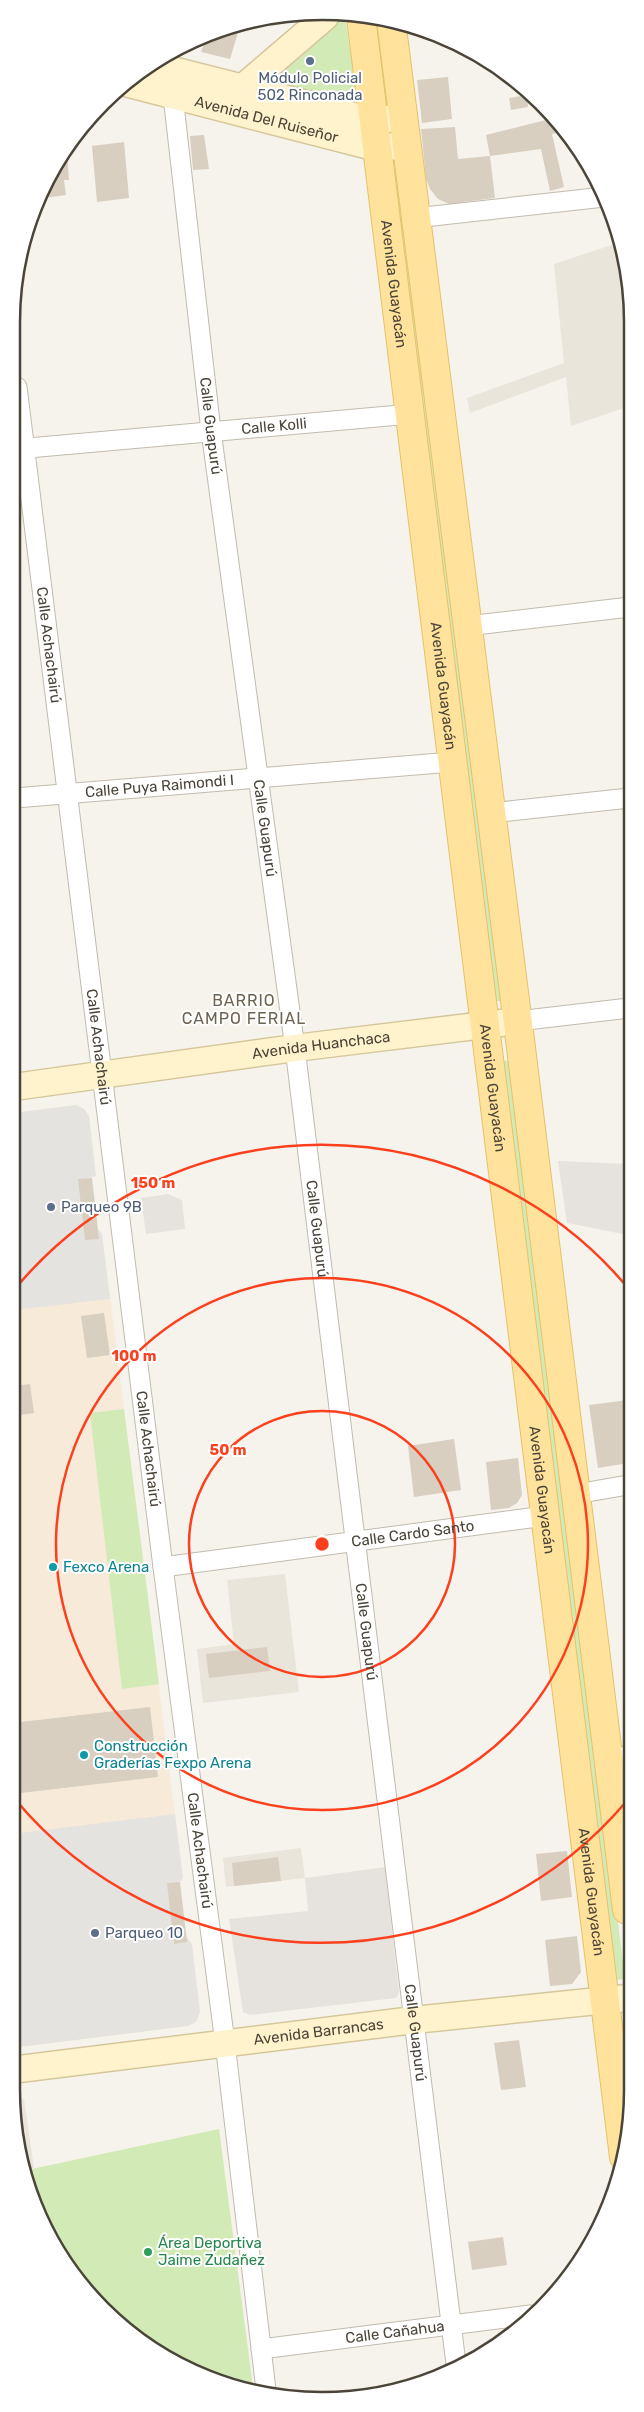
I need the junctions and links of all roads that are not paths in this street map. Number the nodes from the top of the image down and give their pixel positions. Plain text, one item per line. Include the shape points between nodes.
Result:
1 (321, 20) edge
2 (362, 23) edge
3 (391, 28) edge
4 (160, 67) edge
5 (134, 85) edge
6 (241, 89) junction
7 (173, 96) junction
8 (402, 117) junction
9 (374, 121) junction
10 (405, 145) junction
11 (377, 148) junction
12 (597, 197) edge
13 (415, 218) junction
14 (411, 414) junction
15 (211, 430) junction
16 (20, 434) edge
17 (21, 449) edge
18 (624, 608) edge
19 (467, 626) junction
20 (452, 762) junction
21 (258, 778) junction
22 (67, 795) junction
23 (20, 798) edge
24 (624, 799) edge
25 (491, 813) junction
26 (624, 1009) edge
27 (518, 1021) junction
28 (486, 1024) junction
29 (295, 1048) junction
30 (102, 1076) junction
31 (20, 1086) edge
32 (624, 1486) edge
33 (576, 1494) junction
34 (546, 1516) junction
35 (356, 1541) junction
36 (163, 1567) junction
37 (618, 1757) edge
38 (624, 1859) edge
39 (616, 1999) edge
40 (414, 2020) junction
41 (225, 2043) junction
42 (20, 2069) edge
43 (622, 2119) edge
44 (522, 2316) edge
45 (451, 2325) junction
46 (260, 2349) junction
47 (456, 2361) edge
48 (265, 2386) edge

1 - 6 street
2 - 9 main road, Avenida Guayacán
3 - 8 main road, Avenida Guayacán
4 - 6 street, Avenida Del Ruiseñor
5 - 7 street, Avenida Del Ruiseñor
6 - 9 street, Avenida Del Ruiseñor
7 - 11 street, Avenida Del Ruiseñor
7 - 15 street, Calle Guapurú
8 - 9 street, Avenida Del Ruiseñor
8 - 10 main road, Avenida Guayacán
9 - 11 main road, Avenida Guayacán
10 - 11 street, Avenida Del Ruiseñor
10 - 13 main road, Avenida Guayacán
11 - 14 main road, Avenida Guayacán
12 - 13 street
13 - 19 main road, Avenida Guayacán
14 - 15 street, Calle Kolli
14 - 20 main road, Avenida Guayacán
15 - 17 street, Calle Kolli
15 - 21 street, Calle Guapurú
16 - 17 street, Calle Achachairú
17 - 22 street, Calle Achachairú
18 - 19 street
19 - 25 main road, Avenida Guayacán
20 - 21 street, Calle Puya Raimondi I
20 - 28 main road, Avenida Guayacán
21 - 22 street, Calle Puya Raimondi I
21 - 29 street, Calle Guapurú
22 - 23 street, Calle Puya Raimondi I
22 - 30 street, Calle Achachairú
24 - 25 street
25 - 27 main road, Avenida Guayacán
26 - 27 street, Avenida Huanchaca
27 - 28 street, Avenida Huanchaca
27 - 33 main road, Avenida Guayacán
28 - 29 street, Avenida Huanchaca
28 - 34 main road, Avenida Guayacán
29 - 30 street, Avenida Huanchaca
29 - 35 street, Calle Guapurú
30 - 31 street, Avenida Huanchaca
30 - 36 street, Calle Achachairú
32 - 33 street
33 - 37 main road, Avenida Guayacán
34 - 35 street, Calle Cardo Santo
34 - 39 main road, Avenida Guayacán
35 - 36 street, Calle Cardo Santo
35 - 40 street, Calle Guapurú
36 - 41 street, Calle Achachairú
37 - 38 main road, Avenida Guayacán
39 - 40 street, Avenida Barrancas
39 - 43 main road, Avenida Guayacán
40 - 41 street, Avenida Barrancas
40 - 45 street, Calle Guapurú
41 - 42 street, Avenida Barrancas
41 - 46 street, Calle Achachairú
44 - 45 street, Calle Cañahua
45 - 46 street, Calle Cañahua
45 - 47 street, Calle Guapurú
46 - 48 street, Calle Achachairú

